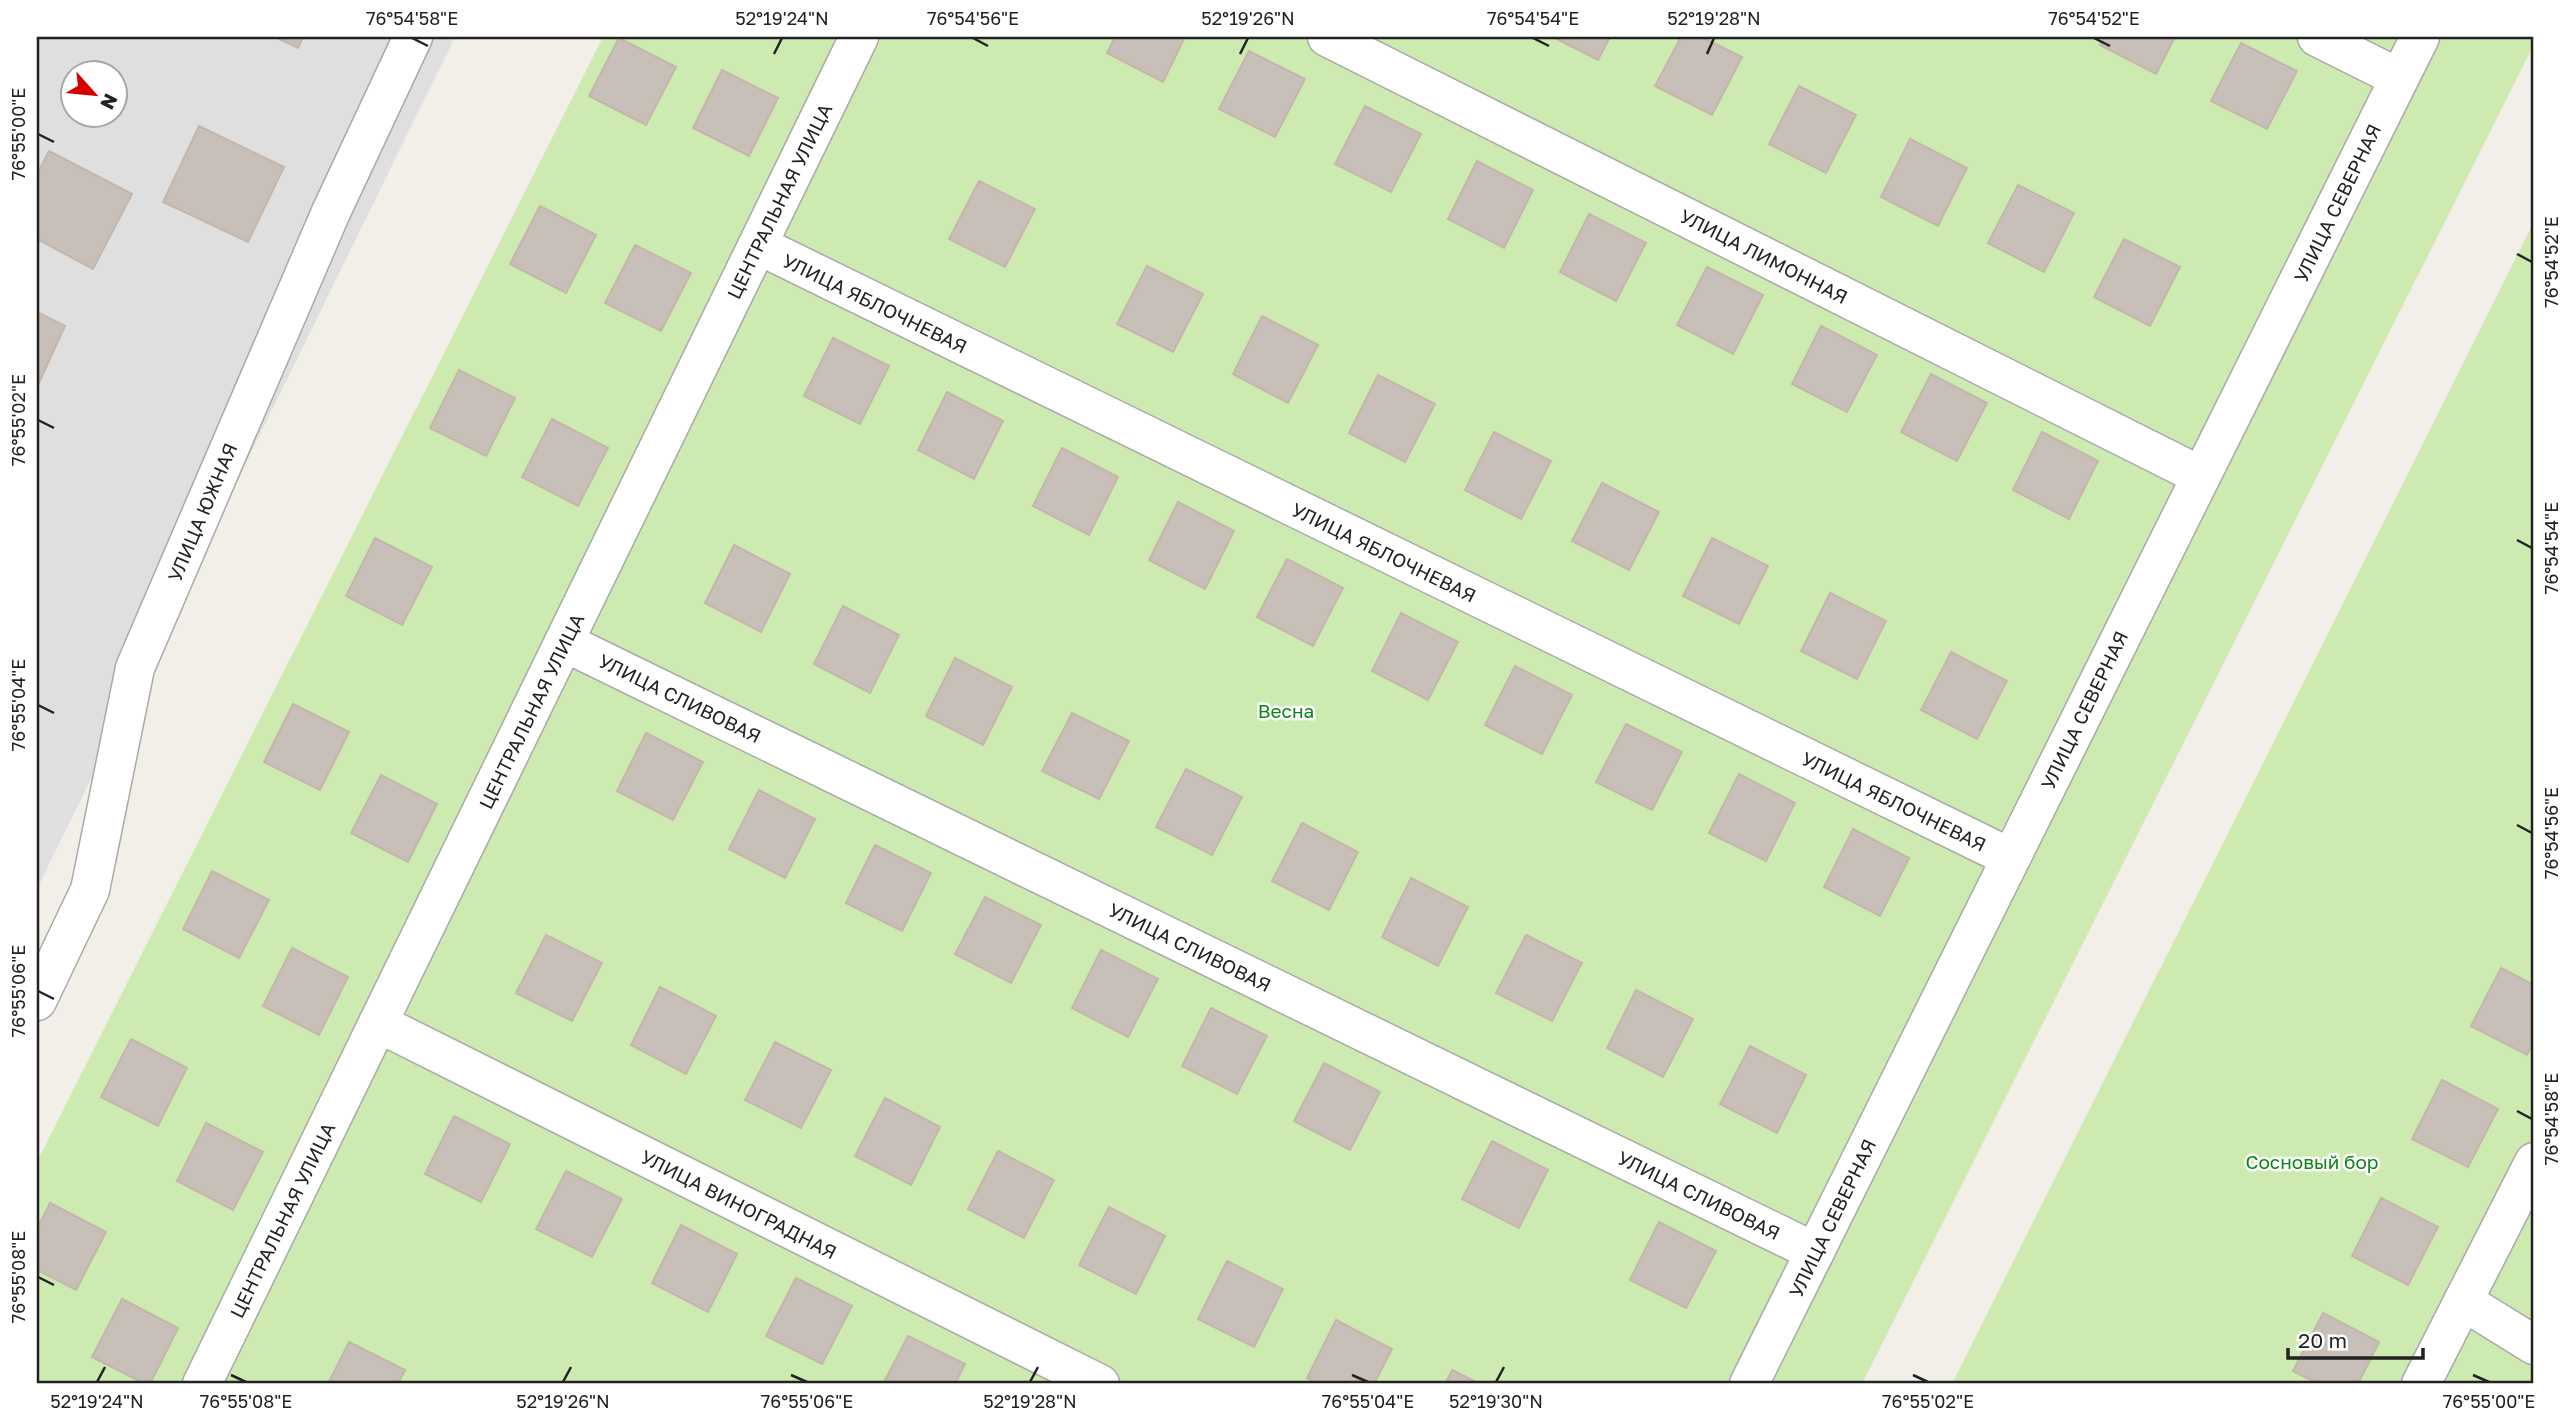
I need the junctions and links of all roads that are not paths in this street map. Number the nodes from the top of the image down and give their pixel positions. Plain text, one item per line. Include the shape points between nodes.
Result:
1 (414, 37) edge
2 (859, 37) edge
3 (1327, 37) edge
4 (2317, 37) edge
5 (2420, 37) edge
6 (2399, 78) junction
7 (758, 246) junction
8 (2201, 476) junction
9 (564, 642) junction
10 (2011, 858) junction
11 (37, 1001) edge
12 (378, 1023) junction
13 (2534, 1162) edge
14 (1815, 1252) junction
15 (2463, 1301) junction
16 (2534, 1345) edge
17 (202, 1384) edge
18 (1100, 1384) edge
19 (1749, 1384) edge
20 (2421, 1384) edge

1 - 11 street, УЛИЦА ЮЖНАЯ via 331,212 135,667 90,890
2 - 7 street, ЦЕНТРАЛЬНАЯ УЛИЦА
3 - 8 street, УЛИЦА ЛИМОННАЯ
4 - 6 street
5 - 6 street, УЛИЦА СЕВЕРНАЯ
6 - 8 street, УЛИЦА СЕВЕРНАЯ
7 - 9 street, ЦЕНТРАЛЬНАЯ УЛИЦА
7 - 10 street, УЛИЦА ЯБЛОЧНЕВАЯ
8 - 10 street, УЛИЦА СЕВЕРНАЯ
9 - 12 street, ЦЕНТРАЛЬНАЯ УЛИЦА
9 - 14 street, УЛИЦА СЛИВОВАЯ
10 - 14 street, УЛИЦА СЕВЕРНАЯ
12 - 17 street, ЦЕНТРАЛЬНАЯ УЛИЦА
12 - 18 street, УЛИЦА ВИНОГРАДНАЯ
13 - 15 street
14 - 19 street, УЛИЦА СЕВЕРНАЯ
15 - 16 street
15 - 20 street

